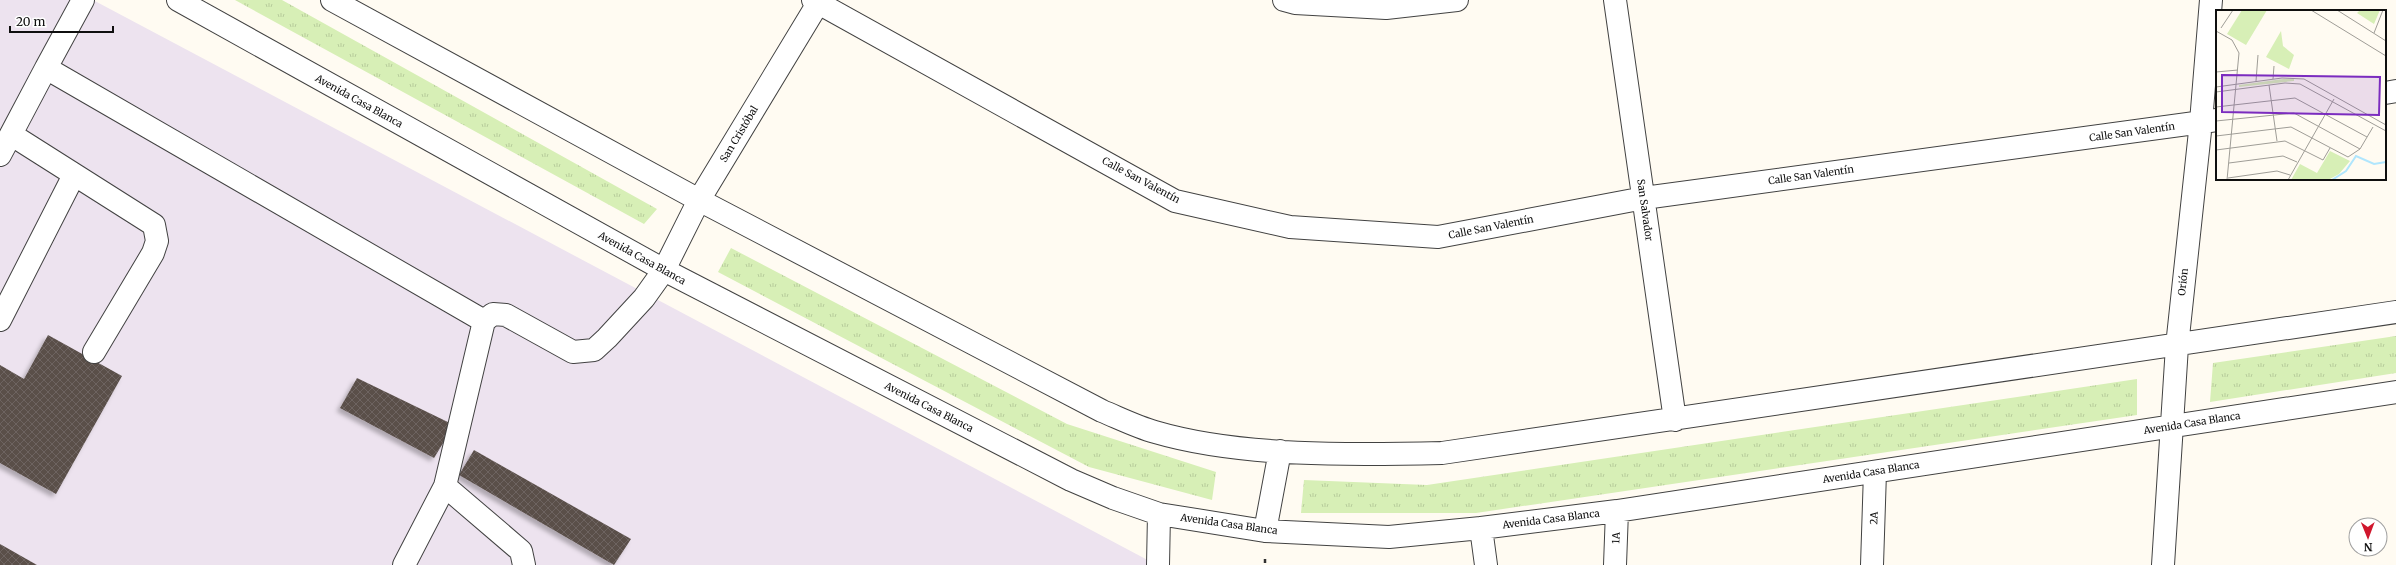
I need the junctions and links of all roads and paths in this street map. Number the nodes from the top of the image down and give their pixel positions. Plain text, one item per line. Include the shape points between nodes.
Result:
1 (83, 0) edge
2 (178, 0) edge
3 (332, 0) edge
4 (1284, 0) edge
5 (1457, 0) edge
6 (1615, 0) edge
7 (2211, 0) edge
8 (817, 1) edge
9 (46, 68) junction
10 (2396, 91) edge
11 (2386, 93) edge
12 (2209, 121) edge
13 (12, 135) junction
14 (0, 155) edge
15 (74, 175) junction
16 (1644, 198) junction
17 (699, 200) junction
18 (664, 270) junction
19 (2396, 312) edge
20 (0, 320) edge
21 (484, 321) junction
22 (2177, 346) junction
23 (94, 352) dead end
24 (2396, 392) edge
25 (1675, 420) junction
26 (2172, 426) junction
27 (1280, 451) junction
28 (1875, 472) junction
29 (446, 486) junction
30 (1617, 511) junction
31 (1159, 514) junction
32 (1481, 528) junction
33 (1265, 531) junction
34 (404, 565) edge
35 (524, 565) edge
36 (1158, 565) edge
37 (1486, 565) edge
38 (1615, 565) edge
39 (1872, 565) edge
40 (2163, 565) edge

1 - 9 street
2 - 18 street, Avenida Casa Blanca
3 - 17 street
4 - 5 street via 1295,3 1386,8
6 - 16 street, San Salvador
7 - 12 street, Orión
8 - 16 street, Calle San Valentín via 1175,201 1290,227 1438,237
8 - 17 street, San Cristóbal
9 - 13 street
9 - 21 street
10 - 11 street
12 - 16 street, Calle San Valentín
12 - 22 street, Orión
13 - 14 street
13 - 15 street
15 - 20 street
15 - 23 street via 154,225 157,241 153,253
16 - 25 street, San Salvador
17 - 18 street, San Cristóbal
17 - 27 street via 1102,411 1155,432 1206,444
18 - 21 street, San Cristóbal via 644,298 594,350 573,352 506,315 493,314
18 - 31 street, Avenida Casa Blanca via 1072,480
19 - 22 street
21 - 29 street
22 - 25 street
22 - 26 street, Orión
24 - 26 street, Avenida Casa Blanca
25 - 27 street via 1442,454 1378,455
26 - 28 street, Avenida Casa Blanca
26 - 40 street, Orión
27 - 33 street
28 - 30 street, Avenida Casa Blanca
28 - 39 street, 2A
29 - 34 street
29 - 35 street via 521,551
30 - 32 street, Avenida Casa Blanca
30 - 38 street, 1A
31 - 33 street, Avenida Casa Blanca
31 - 36 street
32 - 33 street, Avenida Casa Blanca via 1389,537
32 - 37 street

